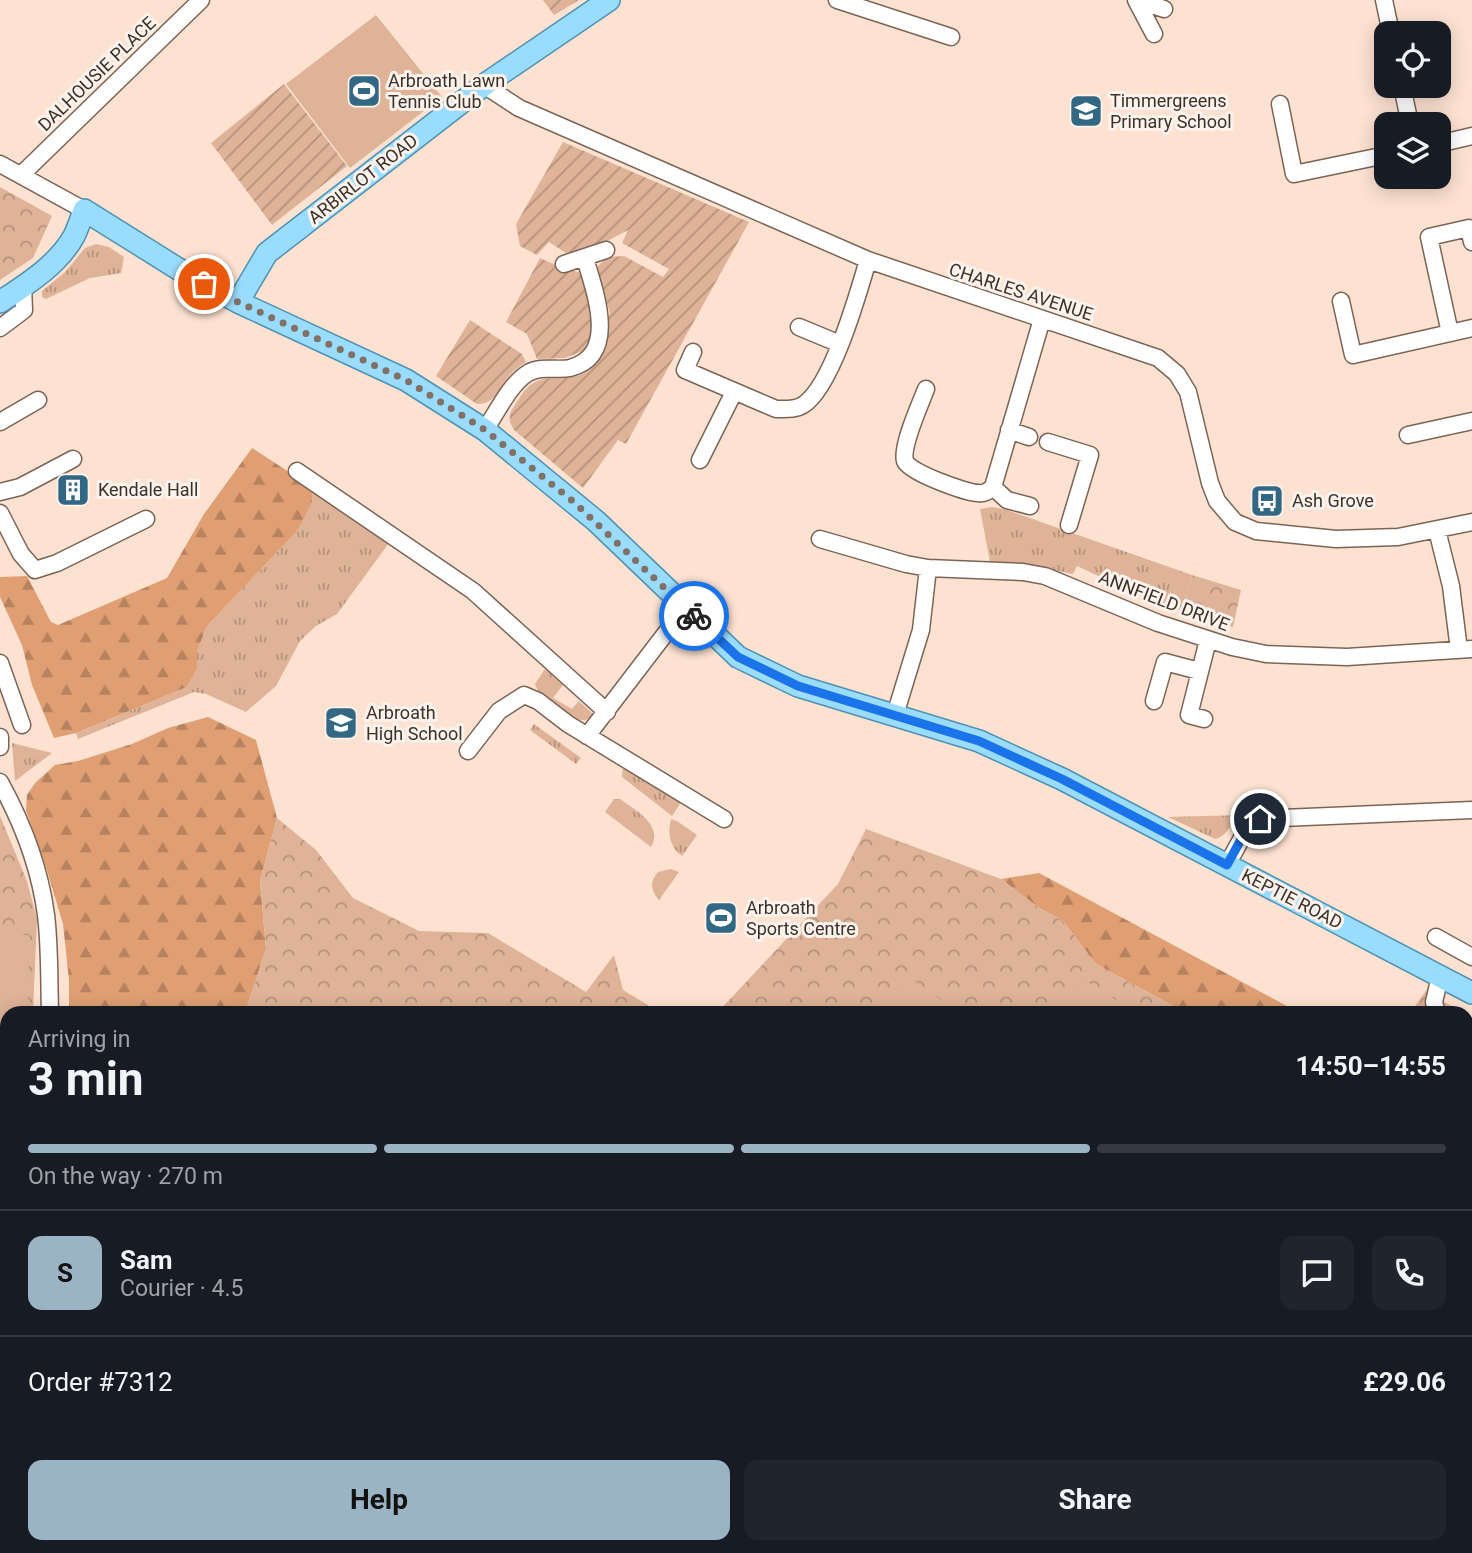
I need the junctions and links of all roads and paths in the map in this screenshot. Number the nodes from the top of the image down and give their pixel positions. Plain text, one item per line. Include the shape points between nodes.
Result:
1 (201, 0) edge
2 (609, 0) edge
3 (837, 0) edge
4 (1137, 0) edge
5 (1384, 0) edge
6 (1164, 9) dead end
7 (1388, 21) edge
8 (1154, 34) dead end
9 (951, 37) dead end
10 (484, 85) junction
11 (1280, 104) dead end
12 (1472, 136) edge
13 (1451, 141) edge
14 (1374, 157) edge
15 (0, 164) edge
16 (20, 175) junction
17 (85, 210) junction
18 (1472, 242) edge
19 (606, 250) dead end
20 (585, 258) junction
21 (868, 260) junction
22 (564, 264) dead end
23 (23, 286) junction
24 (1341, 301) dead end
25 (0, 302) edge
26 (238, 302) junction
27 (1042, 319) junction
28 (799, 327) dead end
29 (0, 328) edge
30 (1472, 328) edge
31 (1450, 333) junction
32 (840, 344) junction
33 (693, 352) dead end
34 (926, 388) dead end
35 (734, 392) junction
36 (38, 400) dead end
37 (1472, 421) edge
38 (0, 422) edge
39 (485, 430) junction
40 (1009, 430) junction
41 (1408, 435) dead end
42 (1029, 437) dead end
43 (1048, 442) dead end
44 (73, 459) dead end
45 (699, 460) dead end
46 (297, 471) dead end
47 (993, 488) junction
48 (0, 492) edge
49 (1030, 506) dead end
50 (0, 513) edge
51 (146, 519) dead end
52 (1472, 522) edge
53 (1069, 525) dead end
54 (1437, 530) junction
55 (820, 539) dead end
56 (928, 568) junction
57 (685, 608) junction
58 (1208, 640) junction
59 (1466, 649) edge
60 (0, 663) edge
61 (1199, 671) junction
62 (1154, 701) dead end
63 (607, 712) junction
64 (895, 715) junction
65 (1205, 719) dead end
66 (22, 725) dead end
67 (587, 736) junction
68 (0, 737) edge
69 (0, 747) edge
70 (468, 751) dead end
71 (0, 782) edge
72 (1472, 810) edge
73 (724, 819) dead end
74 (1227, 865) junction
75 (1436, 937) dead end
76 (1472, 957) edge
77 (1440, 976) junction
78 (1472, 993) edge
79 (50, 1006) edge
80 (1435, 1006) edge

1 - 16 street, DALHOUSIE PLACE
2 - 10 main road, ARBIRLOT ROAD
3 - 9 street
4 - 6 street
4 - 8 street
5 - 7 street
10 - 21 street, CHARLES AVENUE via 519,108
10 - 26 main road, ARBIRLOT ROAD via 267,253
11 - 14 street via 1294,174
12 - 13 street
15 - 16 street
16 - 17 street
17 - 23 main road via 61,254
17 - 26 main road, KEPTIE ROAD
18 - 31 street via 1469,228 1429,237
19 - 20 street
20 - 22 street
20 - 39 street via 601,312 593,353 573,367 543,368 522,377
21 - 27 street, CHARLES AVENUE
21 - 32 street
23 - 25 main road
23 - 29 street via 24,310
24 - 31 street via 1353,355
26 - 39 main road, KEPTIE ROAD via 406,380
27 - 40 street
27 - 54 street, CHARLES AVENUE via 1147,353 1177,374 1188,392 1210,483 1234,522 1256,531 1336,539 1398,537
28 - 32 street
30 - 31 street
32 - 35 street via 814,394 803,404 776,409
33 - 35 street via 685,370
34 - 47 street via 906,449 908,467 976,494
35 - 45 street
36 - 38 street
37 - 41 street
39 - 57 main road, KEPTIE ROAD via 575,503
40 - 42 street
40 - 47 street
43 - 53 street via 1090,455
44 - 48 street via 20,487
46 - 63 street via 473,591
47 - 49 street via 1007,500
50 - 51 street via 21,554 35,570
52 - 54 street, CHARLES AVENUE
54 - 59 street
55 - 56 street, ANNFIELD DRIVE
56 - 58 street, ANNFIELD DRIVE via 1045,576
56 - 64 street via 921,630
57 - 63 street
57 - 64 main road, KEPTIE ROAD via 738,657 798,686
58 - 59 street, ANNFIELD DRIVE via 1266,654 1308,657
58 - 61 street
60 - 66 street
61 - 62 street via 1165,662
61 - 65 street via 1189,715
63 - 67 street
64 - 74 main road, KEPTIE ROAD via 979,741
67 - 70 street via 524,695 499,711
67 - 73 street
68 - 69 street
71 - 79 street via 25,837 46,914
72 - 74 street via 1260,819 1249,825
74 - 77 main road, KEPTIE ROAD
75 - 76 street
77 - 78 main road, KEPTIE ROAD
77 - 80 street

